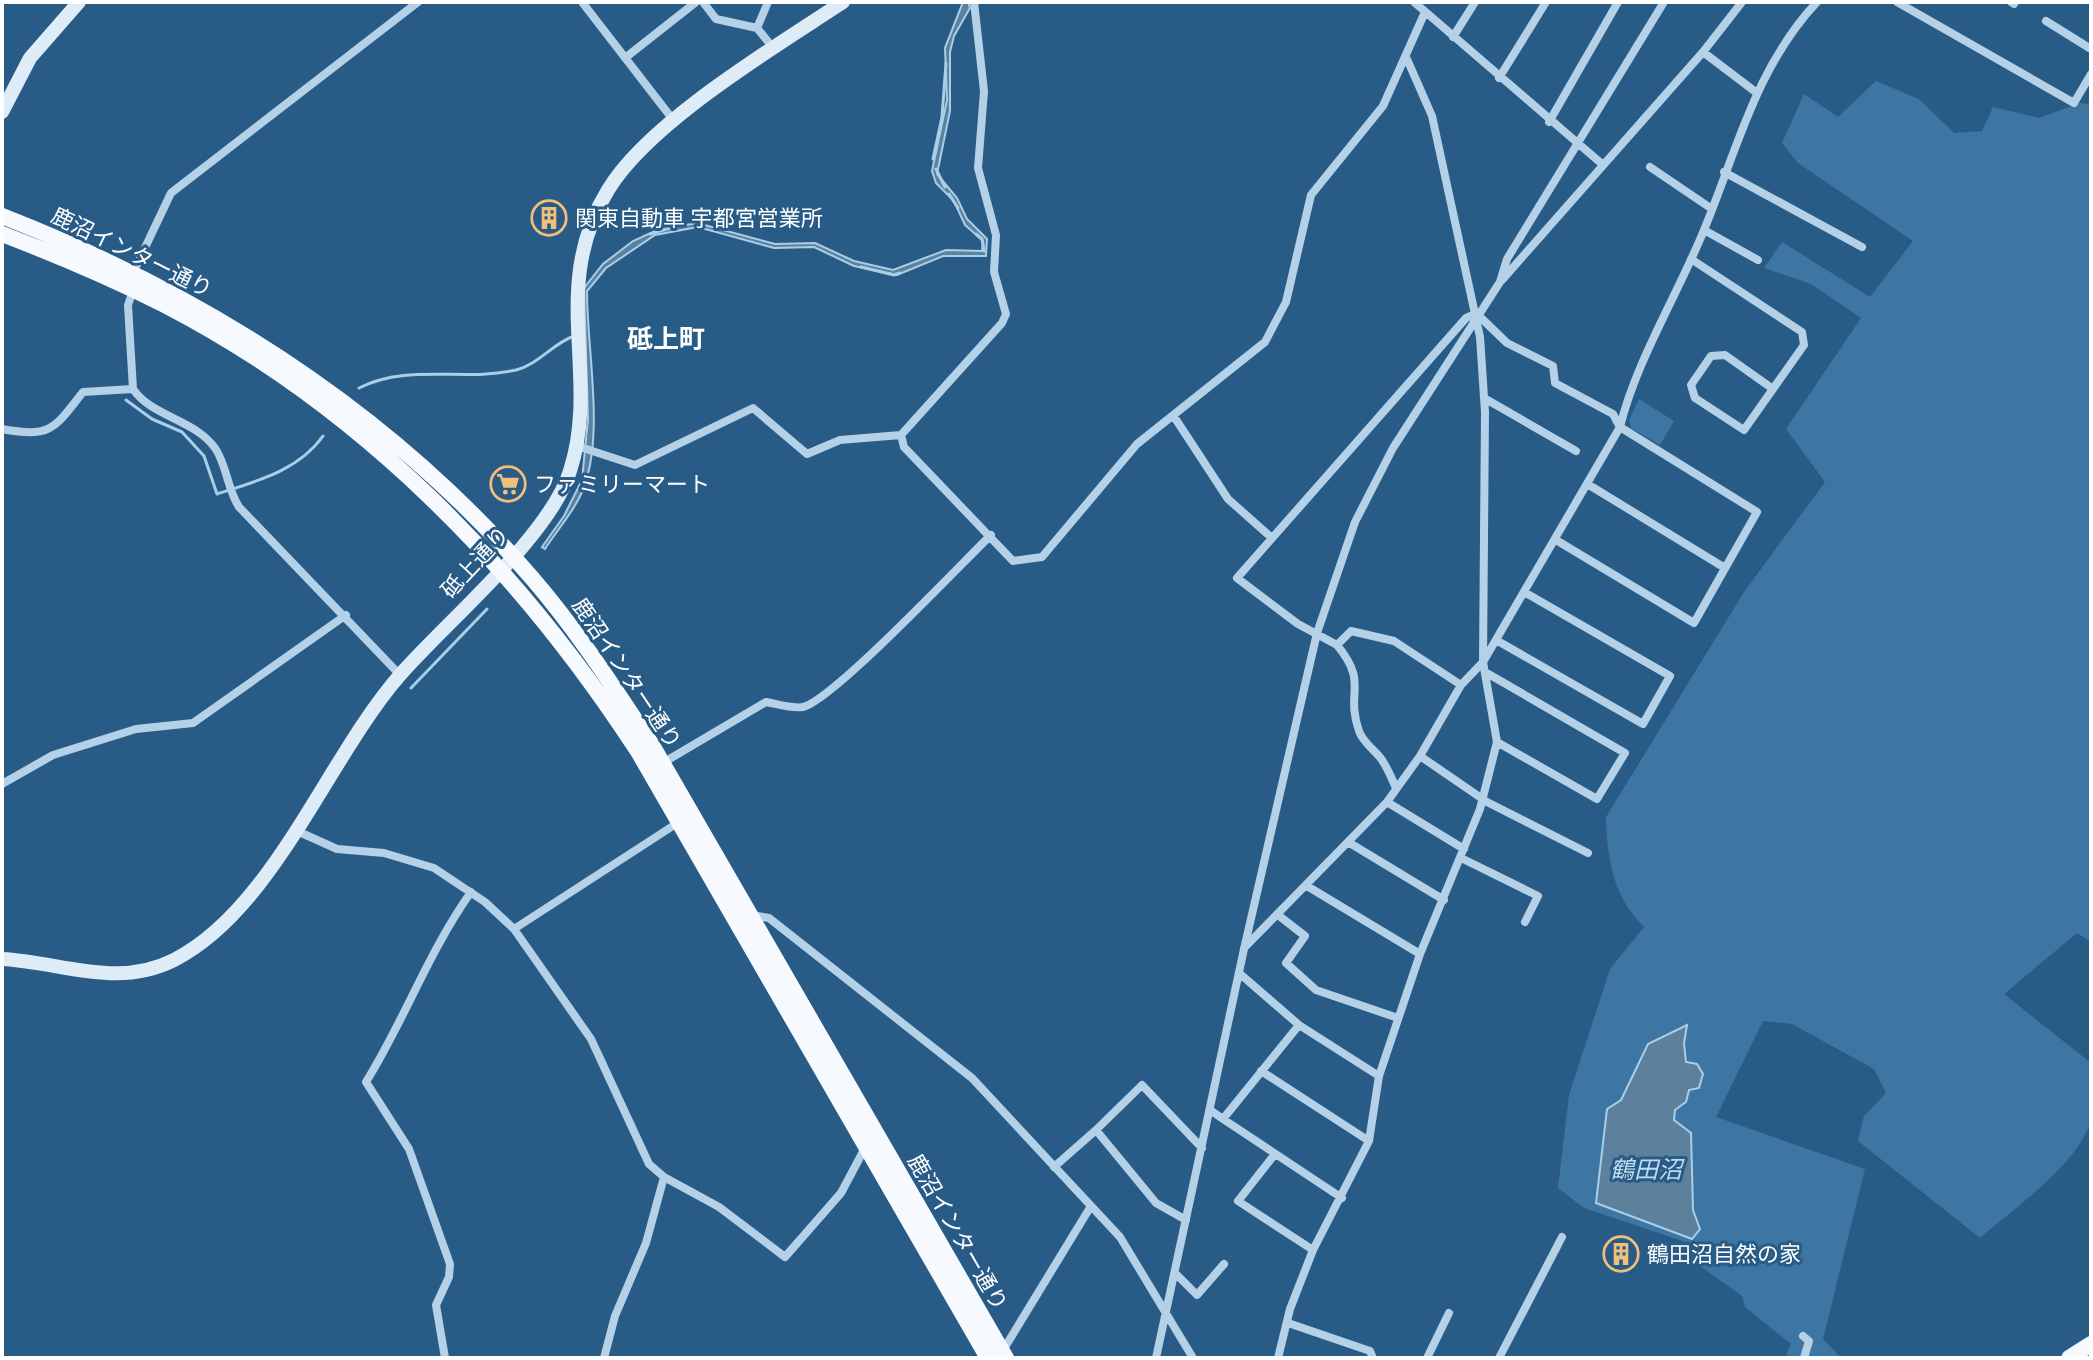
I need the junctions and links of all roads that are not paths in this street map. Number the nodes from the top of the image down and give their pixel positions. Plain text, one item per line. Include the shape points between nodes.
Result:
1 (79, 2) edge
2 (418, 2) edge
3 (582, 2) edge
4 (696, 2) edge
5 (703, 2) edge
6 (768, 2) edge
7 (843, 2) edge
8 (974, 2) edge
9 (1414, 2) edge
10 (1475, 2) edge
11 (1546, 2) edge
12 (1618, 2) edge
13 (1664, 2) edge
14 (1742, 2) edge
15 (1817, 2) edge
16 (1897, 2) edge
17 (1425, 12) junction
18 (2046, 21) dead end
19 (757, 28) junction
20 (1453, 37) junction
21 (774, 49) junction
22 (2091, 49) edge
23 (1703, 52) junction
24 (625, 58) junction
25 (1407, 59) junction
26 (2091, 74) edge
27 (1499, 78) junction
28 (1757, 93) junction
29 (2, 112) edge
30 (674, 121) junction
31 (1549, 122) junction
32 (1577, 145) junction
33 (1602, 164) junction
34 (1650, 167) dead end
35 (1724, 172) junction
36 (1712, 209) junction
37 (2, 216) edge
38 (1704, 230) junction
39 (2, 234) edge
40 (1862, 247) dead end
41 (1691, 259) junction
42 (1758, 260) dead end
43 (132, 271) junction
44 (1500, 282) junction
45 (134, 290) junction
46 (1476, 314) junction
47 (133, 389) junction
48 (1773, 389) junction
49 (1484, 398) junction
50 (1173, 415) junction
51 (1620, 427) junction
52 (2, 429) edge
53 (901, 435) junction
54 (577, 446) junction
55 (1576, 451) dead end
56 (1589, 485) junction
57 (991, 535) junction
58 (1272, 538) junction
59 (1556, 540) junction
60 (506, 562) junction
61 (1725, 568) junction
62 (1524, 592) junction
63 (346, 615) junction
64 (1317, 633) junction
65 (1496, 640) junction
66 (1337, 645) junction
67 (1483, 662) junction
68 (1485, 672) junction
69 (400, 675) junction
70 (1461, 685) junction
71 (1497, 742) junction
72 (1420, 756) junction
73 (656, 767) junction
74 (2, 784) edge
75 (1396, 788) junction
76 (1483, 797) junction
77 (1387, 802) junction
78 (680, 822) junction
79 (297, 831) junction
80 (1348, 842) junction
81 (1463, 853) junction
82 (1588, 853) dead end
83 (1307, 886) junction
84 (471, 892) junction
85 (1444, 900) junction
86 (1278, 915) junction
87 (743, 918) junction
88 (1525, 922) dead end
89 (514, 929) junction
90 (1244, 949) junction
91 (1420, 954) junction
92 (2, 959) edge
93 (1239, 973) junction
94 (1398, 1018) junction
95 (1299, 1025) junction
96 (1261, 1071) junction
97 (1379, 1076) junction
98 (1210, 1110) junction
99 (1223, 1119) junction
100 (1096, 1130) junction
101 (1369, 1141) junction
102 (871, 1142) junction
103 (1202, 1148) junction
104 (1275, 1154) junction
105 (1054, 1167) junction
106 (664, 1177) junction
107 (1342, 1198) junction
108 (1091, 1206) junction
109 (1186, 1220) junction
110 (1562, 1237) dead end
111 (1313, 1250) junction
112 (1224, 1264) dead end
113 (1175, 1273) junction
114 (1167, 1310) junction
115 (1449, 1313) dead end
116 (1288, 1323) junction
117 (1803, 1336) dead end
118 (2091, 1344) edge
119 (999, 1357) edge
120 (1431, 1357) edge
121 (445, 1358) edge
122 (604, 1358) edge
123 (1156, 1358) edge
124 (1193, 1358) edge
125 (1278, 1358) edge
126 (1373, 1358) edge
127 (1499, 1358) edge
128 (1804, 1358) edge
129 (2069, 1358) edge

1 - 29 street via 30,58
2 - 43 street via 171,193
3 - 24 street
4 - 24 street
5 - 19 street via 716,19
6 - 19 street
7 - 21 street, 砥上通り
8 - 53 street via 984,91 978,168 996,235 994,272 1006,314
9 - 17 street
10 - 20 street
11 - 27 street
12 - 31 street
13 - 32 street
14 - 23 street
15 - 28 street via 1783,42
16 - 26 street via 2074,103
17 - 20 street
17 - 25 street
18 - 22 street
19 - 21 street
20 - 27 street
21 - 30 street, 砥上通り
23 - 28 street
23 - 33 street
24 - 30 street
25 - 46 street via 1432,116
25 - 50 street via 1383,106 1311,195 1286,302 1265,342
27 - 31 street
28 - 35 street
30 - 54 street, 砥上通り via 617,176 584,242 576,294
31 - 32 street
32 - 33 street
32 - 44 street via 1507,259
33 - 44 street
34 - 36 street
35 - 36 street
35 - 40 street
36 - 38 street
37 - 43 main road, 鹿沼インター通り
38 - 41 street
38 - 42 street
39 - 45 main road, 鹿沼インター通り
41 - 48 street via 1802,332 1804,345
41 - 51 street
43 - 45 street
43 - 60 main road, 鹿沼インター通り via 266,348 351,406 432,475
44 - 46 street
45 - 47 street via 128,305
45 - 60 main road, 鹿沼インター通り via 259,361 341,420
46 - 49 street
46 - 51 street via 1507,343 1553,366 1555,383 1613,414
46 - 58 street via 1466,318
46 - 64 street via 1393,448 1355,522
47 - 52 street via 83,392 57,425 34,435
47 - 63 street via 142,402 185,423 215,448 239,507
48 - 48 street via 1744,430 1695,398 1691,385 1711,356 1719,354
49 - 55 street
49 - 67 street
50 - 57 street via 1137,444 1042,557 1013,561
50 - 58 street via 1228,499
51 - 56 street
51 - 61 street via 1757,512
53 - 54 street via 840,440 807,454 753,408 635,465
53 - 57 street via 904,447
54 - 60 street, 砥上通り via 560,496
56 - 59 street
56 - 61 street
57 - 73 street via 812,703 801,708 766,702
58 - 64 street via 1237,578
59 - 61 street via 1694,623
59 - 62 street
60 - 69 street, 砥上通り
60 - 73 main road, 鹿沼インター通り via 588,650
62 - 65 street
62 - 65 street via 1670,676 1643,724
63 - 69 street
63 - 74 street via 193,723 136,729 53,755
64 - 66 street
64 - 90 street
65 - 67 street
66 - 70 street via 1351,631 1394,641
66 - 75 street via 1353,665 1352,711 1360,736 1382,760
67 - 68 street
67 - 70 street
68 - 71 street
68 - 71 street via 1625,753 1597,799
69 - 79 street, 砥上通り via 364,722
70 - 72 street
71 - 76 street
72 - 75 street
72 - 76 street
73 - 78 main road, 鹿沼インター通り
73 - 87 main road, 鹿沼インター通り
75 - 77 street
76 - 81 street
76 - 82 street
77 - 80 street
77 - 81 street
78 - 87 main road, 鹿沼インター通り
78 - 89 street
79 - 84 street via 337,849 384,853 434,868
79 - 92 street, 砥上通り via 227,918 202,943 172,961 123,975
80 - 83 street
80 - 85 street
81 - 85 street
81 - 88 street via 1538,896
83 - 86 street
83 - 91 street
84 - 89 street
84 - 121 street via 366,1082 409,1149 450,1264 436,1305
85 - 91 street
86 - 90 street
86 - 94 street via 1305,936 1286,963 1316,990
87 - 102 main road, 鹿沼インター通り
87 - 105 street via 769,918 972,1078
89 - 106 street via 591,1039 649,1164
90 - 93 street
91 - 94 street
93 - 95 street
93 - 98 street
94 - 97 street
95 - 96 street
95 - 97 street
96 - 99 street
96 - 101 street
97 - 101 street
98 - 99 street
98 - 103 street
99 - 104 street
100 - 103 street via 1142,1085
100 - 105 street
100 - 109 street via 1156,1203
101 - 107 street
102 - 106 street via 841,1193 785,1257 719,1207
102 - 119 main road, 鹿沼インター通り
103 - 109 street
104 - 107 street
104 - 111 street via 1238,1201
105 - 108 street
106 - 122 street
107 - 111 street
108 - 114 street via 1120,1237
108 - 119 street
109 - 113 street
110 - 127 street
111 - 116 street
112 - 113 street via 1197,1295
113 - 114 street
114 - 123 street
114 - 124 street
115 - 120 street
116 - 125 street
116 - 126 street via 1370,1351
117 - 128 street via 1809,1341
118 - 129 main road

